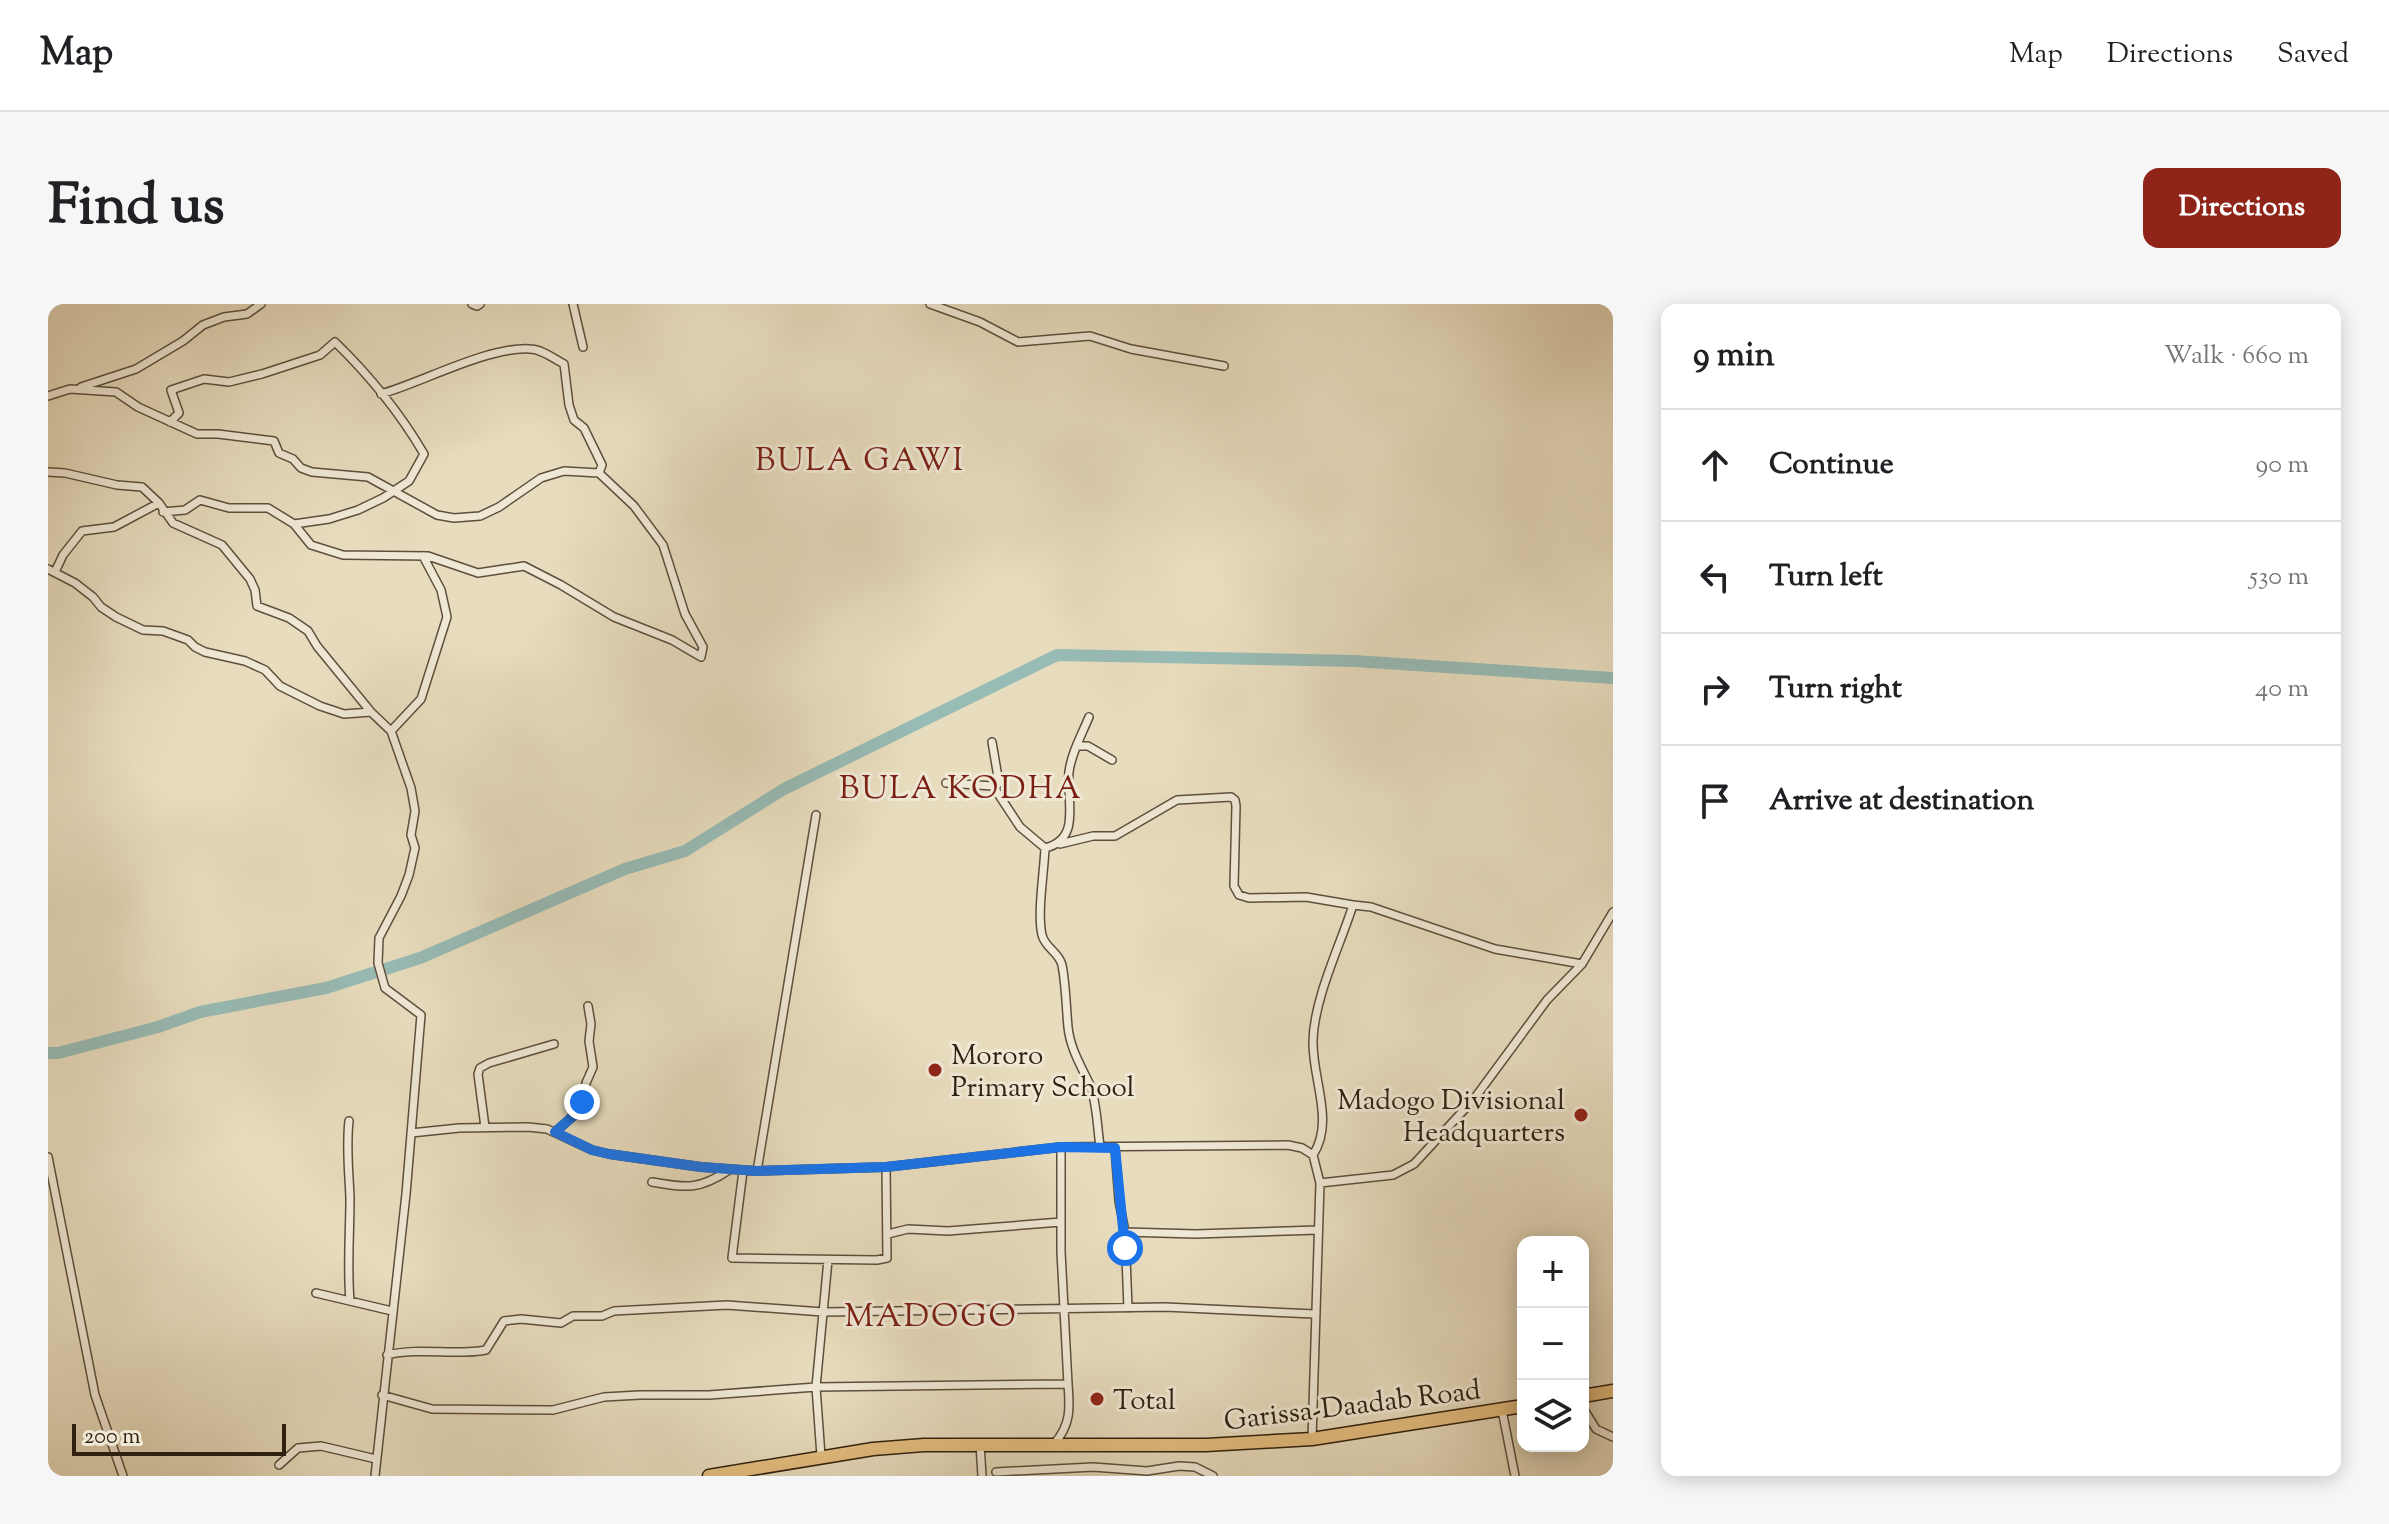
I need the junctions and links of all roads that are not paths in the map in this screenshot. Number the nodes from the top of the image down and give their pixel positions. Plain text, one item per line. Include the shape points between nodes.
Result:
1 (261, 304) edge
2 (472, 304) edge
3 (480, 304) edge
4 (573, 304) edge
5 (930, 304) edge
6 (583, 347) dead end
7 (1224, 366) dead end
8 (76, 390) junction
9 (381, 394) junction
10 (48, 396) edge
11 (170, 422) junction
12 (48, 472) edge
13 (599, 473) junction
14 (391, 491) junction
15 (159, 503) junction
16 (163, 512) junction
17 (294, 524) junction
18 (423, 556) junction
19 (51, 571) edge
20 (371, 712) junction
21 (1089, 717) dead end
22 (391, 731) junction
23 (992, 742) dead end
24 (1078, 746) junction
25 (1112, 760) dead end
26 (946, 783) dead end
27 (993, 786) junction
28 (816, 815) dead end
29 (1059, 845) junction
30 (1045, 848) junction
31 (1353, 905) junction
32 (1613, 912) edge
33 (1582, 964) junction
34 (588, 1006) dead end
35 (554, 1044) dead end
36 (349, 1121) dead end
37 (485, 1127) junction
38 (555, 1132) junction
39 (411, 1133) junction
40 (1100, 1146) junction
41 (1061, 1147) junction
42 (1115, 1148) junction
43 (1313, 1155) junction
44 (48, 1157) edge
45 (886, 1167) junction
46 (729, 1170) junction
47 (743, 1171) junction
48 (757, 1171) junction
49 (652, 1182) dead end
50 (1320, 1183) junction
51 (1061, 1222) junction
52 (1318, 1230) junction
53 (1125, 1232) junction
54 (888, 1234) junction
55 (828, 1260) junction
56 (316, 1293) dead end
57 (350, 1301) junction
58 (1063, 1308) junction
59 (1128, 1308) junction
60 (392, 1311) junction
61 (823, 1312) junction
62 (1314, 1314) junction
63 (387, 1355) junction
64 (1068, 1384) junction
65 (816, 1387) junction
66 (1613, 1391) edge
67 (382, 1395) junction
68 (1589, 1395) edge
69 (1517, 1407) edge
70 (1502, 1410) junction
71 (1589, 1418) edge
72 (1613, 1437) edge
73 (1312, 1439) junction
74 (980, 1444) junction
75 (1054, 1444) junction
76 (821, 1456) junction
77 (376, 1459) junction
78 (279, 1465) dead end
79 (996, 1472) dead end
80 (1147, 1474) edge
81 (123, 1476) edge
82 (375, 1476) edge
83 (709, 1476) edge
84 (982, 1476) edge
85 (1213, 1476) edge
86 (1515, 1476) edge

1 - 8 street via 247,314 203,325 136,369
2 - 3 street
4 - 6 street
5 - 7 street via 1018,342 1090,336
8 - 10 street
8 - 11 street via 116,392
9 - 11 street via 335,342 320,355 262,374 229,382 204,379 171,390 179,413
9 - 13 street via 475,360 533,349 564,364 569,405 602,465
9 - 14 street via 424,454 409,481
11 - 14 street via 197,434 274,441 279,453 301,468 368,477
12 - 15 street via 142,487
13 - 14 street via 564,471 541,478 480,516 437,515
13 - 18 street via 634,506 663,545 685,614 703,647 701,657 614,617 524,566 478,573
14 - 17 street via 358,510
15 - 16 street
15 - 19 street via 114,527 82,531
16 - 17 street via 185,510 200,500 229,508 268,508
16 - 20 street via 173,523 222,545 250,579 257,606 308,631
17 - 18 street via 311,545 343,555
18 - 22 street via 441,590 447,617 421,699
19 - 20 street via 143,630 163,631 205,652 245,661 320,706 344,714
20 - 22 street
21 - 24 street
22 - 39 street via 411,788 415,848 377,948 385,988 421,1015
23 - 27 street via 999,783
24 - 25 street
24 - 29 street via 1069,770 1068,828
26 - 27 street
27 - 30 street via 1020,827
28 - 48 street
29 - 30 street
29 - 31 street via 1115,836 1177,800 1231,797 1236,806 1234,886 1239,895 1319,898
30 - 40 street via 1042,937 1062,965 1068,1027 1090,1086
31 - 33 street via 1495,949
31 - 43 street via 1314,1027 1323,1131
32 - 33 street
33 - 50 street via 1547,1000 1474,1099 1414,1164 1393,1175
34 - 38 street via 593,1067 579,1111
35 - 37 street via 480,1068
36 - 57 street
37 - 38 street
37 - 39 street
38 - 46 street via 609,1154
39 - 60 street
40 - 41 street
40 - 42 street
41 - 45 street
41 - 51 street
42 - 43 street via 1288,1145
42 - 53 street
43 - 50 street
44 - 81 street via 95,1395
45 - 48 street
45 - 54 street
46 - 47 street
46 - 49 street via 699,1186
47 - 48 street
47 - 55 street via 732,1258
50 - 52 street
51 - 54 street
51 - 58 street
52 - 53 street
52 - 62 street
53 - 59 street
54 - 55 street via 887,1258
55 - 61 street
56 - 57 street
57 - 60 street
58 - 59 street
58 - 61 street
58 - 64 street
59 - 62 street
60 - 63 street
61 - 63 street via 727,1305 614,1311 573,1316 561,1323 521,1319 504,1321 486,1350
61 - 65 street
62 - 73 street
63 - 67 street
64 - 65 street
64 - 75 street via 1068,1423
65 - 67 street via 604,1397 553,1410 432,1409
65 - 76 street
66 - 68 highway
67 - 77 street
69 - 70 highway, Garissa-Daadab Road
70 - 73 highway, Garissa-Daadab Road
70 - 86 street
71 - 72 street via 1596,1429
73 - 75 highway, Garissa-Daadab Road
74 - 75 highway, Garissa-Daadab Road
74 - 76 highway, Garissa-Daadab Road
74 - 84 street
76 - 83 highway, Garissa-Daadab Road
77 - 78 street via 321,1446 298,1448
77 - 82 street
79 - 80 street via 1093,1467
80 - 85 street via 1195,1467

